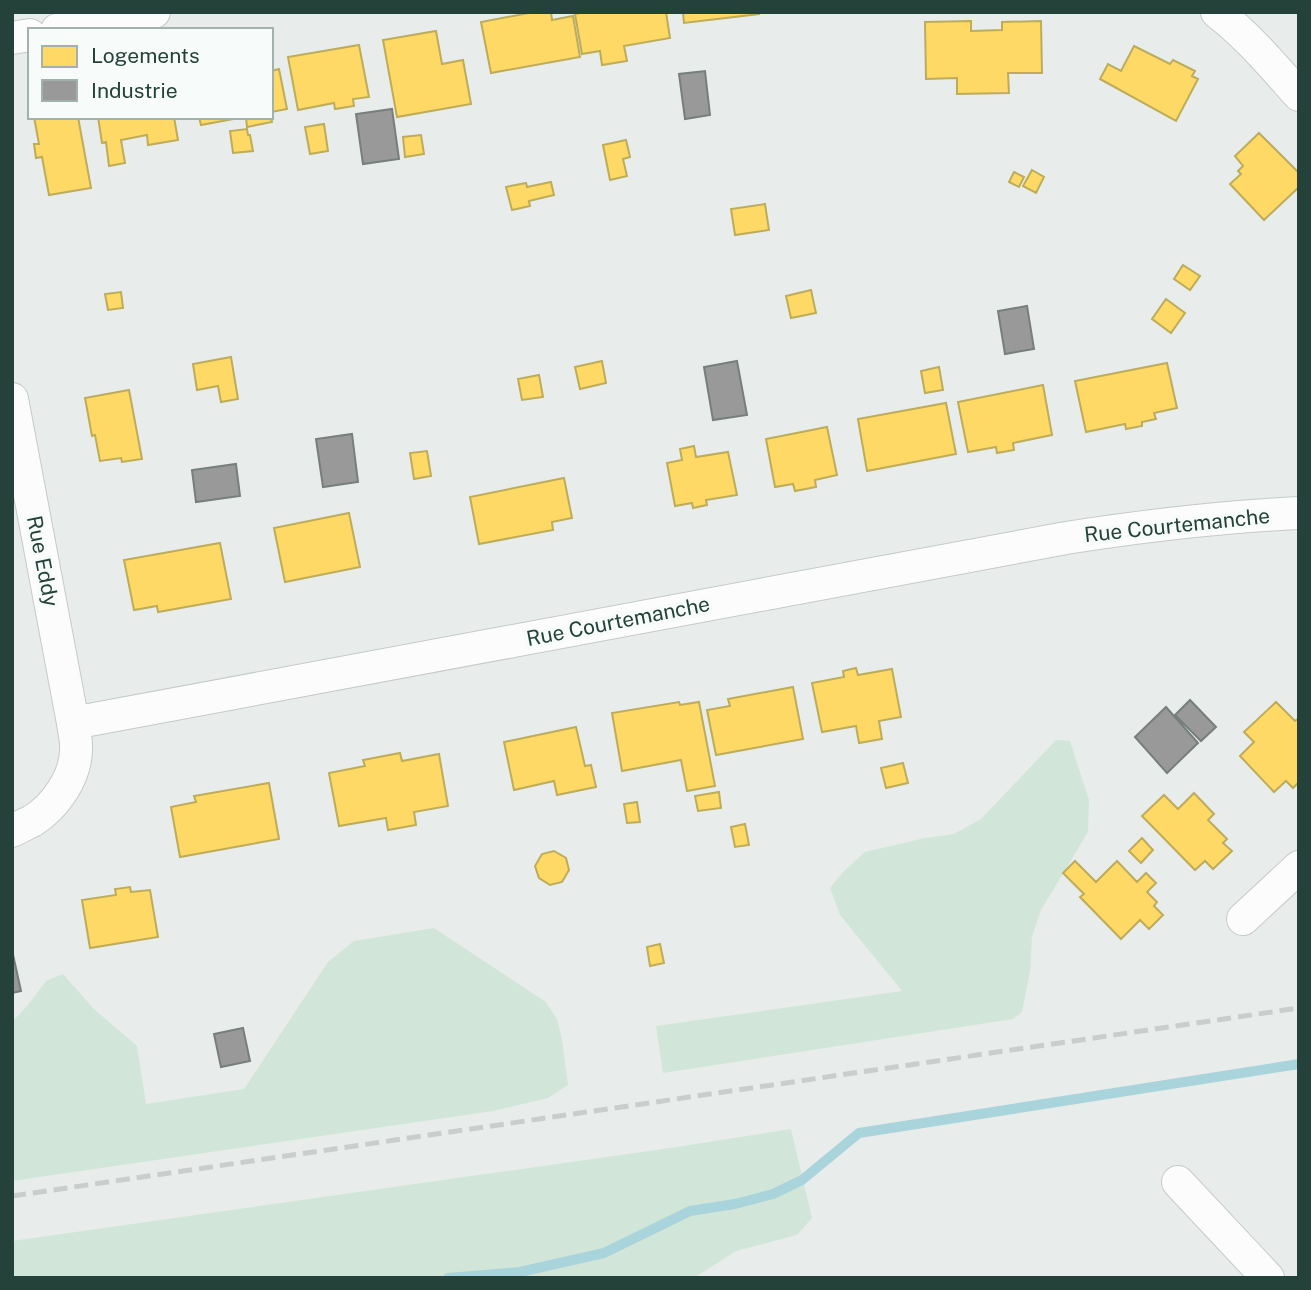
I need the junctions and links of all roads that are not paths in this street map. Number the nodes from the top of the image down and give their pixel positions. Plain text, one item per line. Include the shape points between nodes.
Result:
1 (154, 12) edge
2 (1217, 12) edge
3 (69, 28) edge
4 (1299, 95) edge
5 (12, 399) edge
6 (15, 432) edge
7 (1299, 513) edge
8 (74, 723) junction
9 (12, 831) edge
10 (1299, 867) edge
11 (1242, 919) dead end
12 (1178, 1182) dead end
13 (1268, 1278) edge

1 - 3 street
2 - 4 street via 1235,25
5 - 6 street, Rue Eddy
6 - 8 street, Rue Eddy
7 - 8 street, Rue Courtemanche via 1178,522 1066,538
8 - 9 street via 76,752 62,791 34,820
10 - 11 street
12 - 13 street

